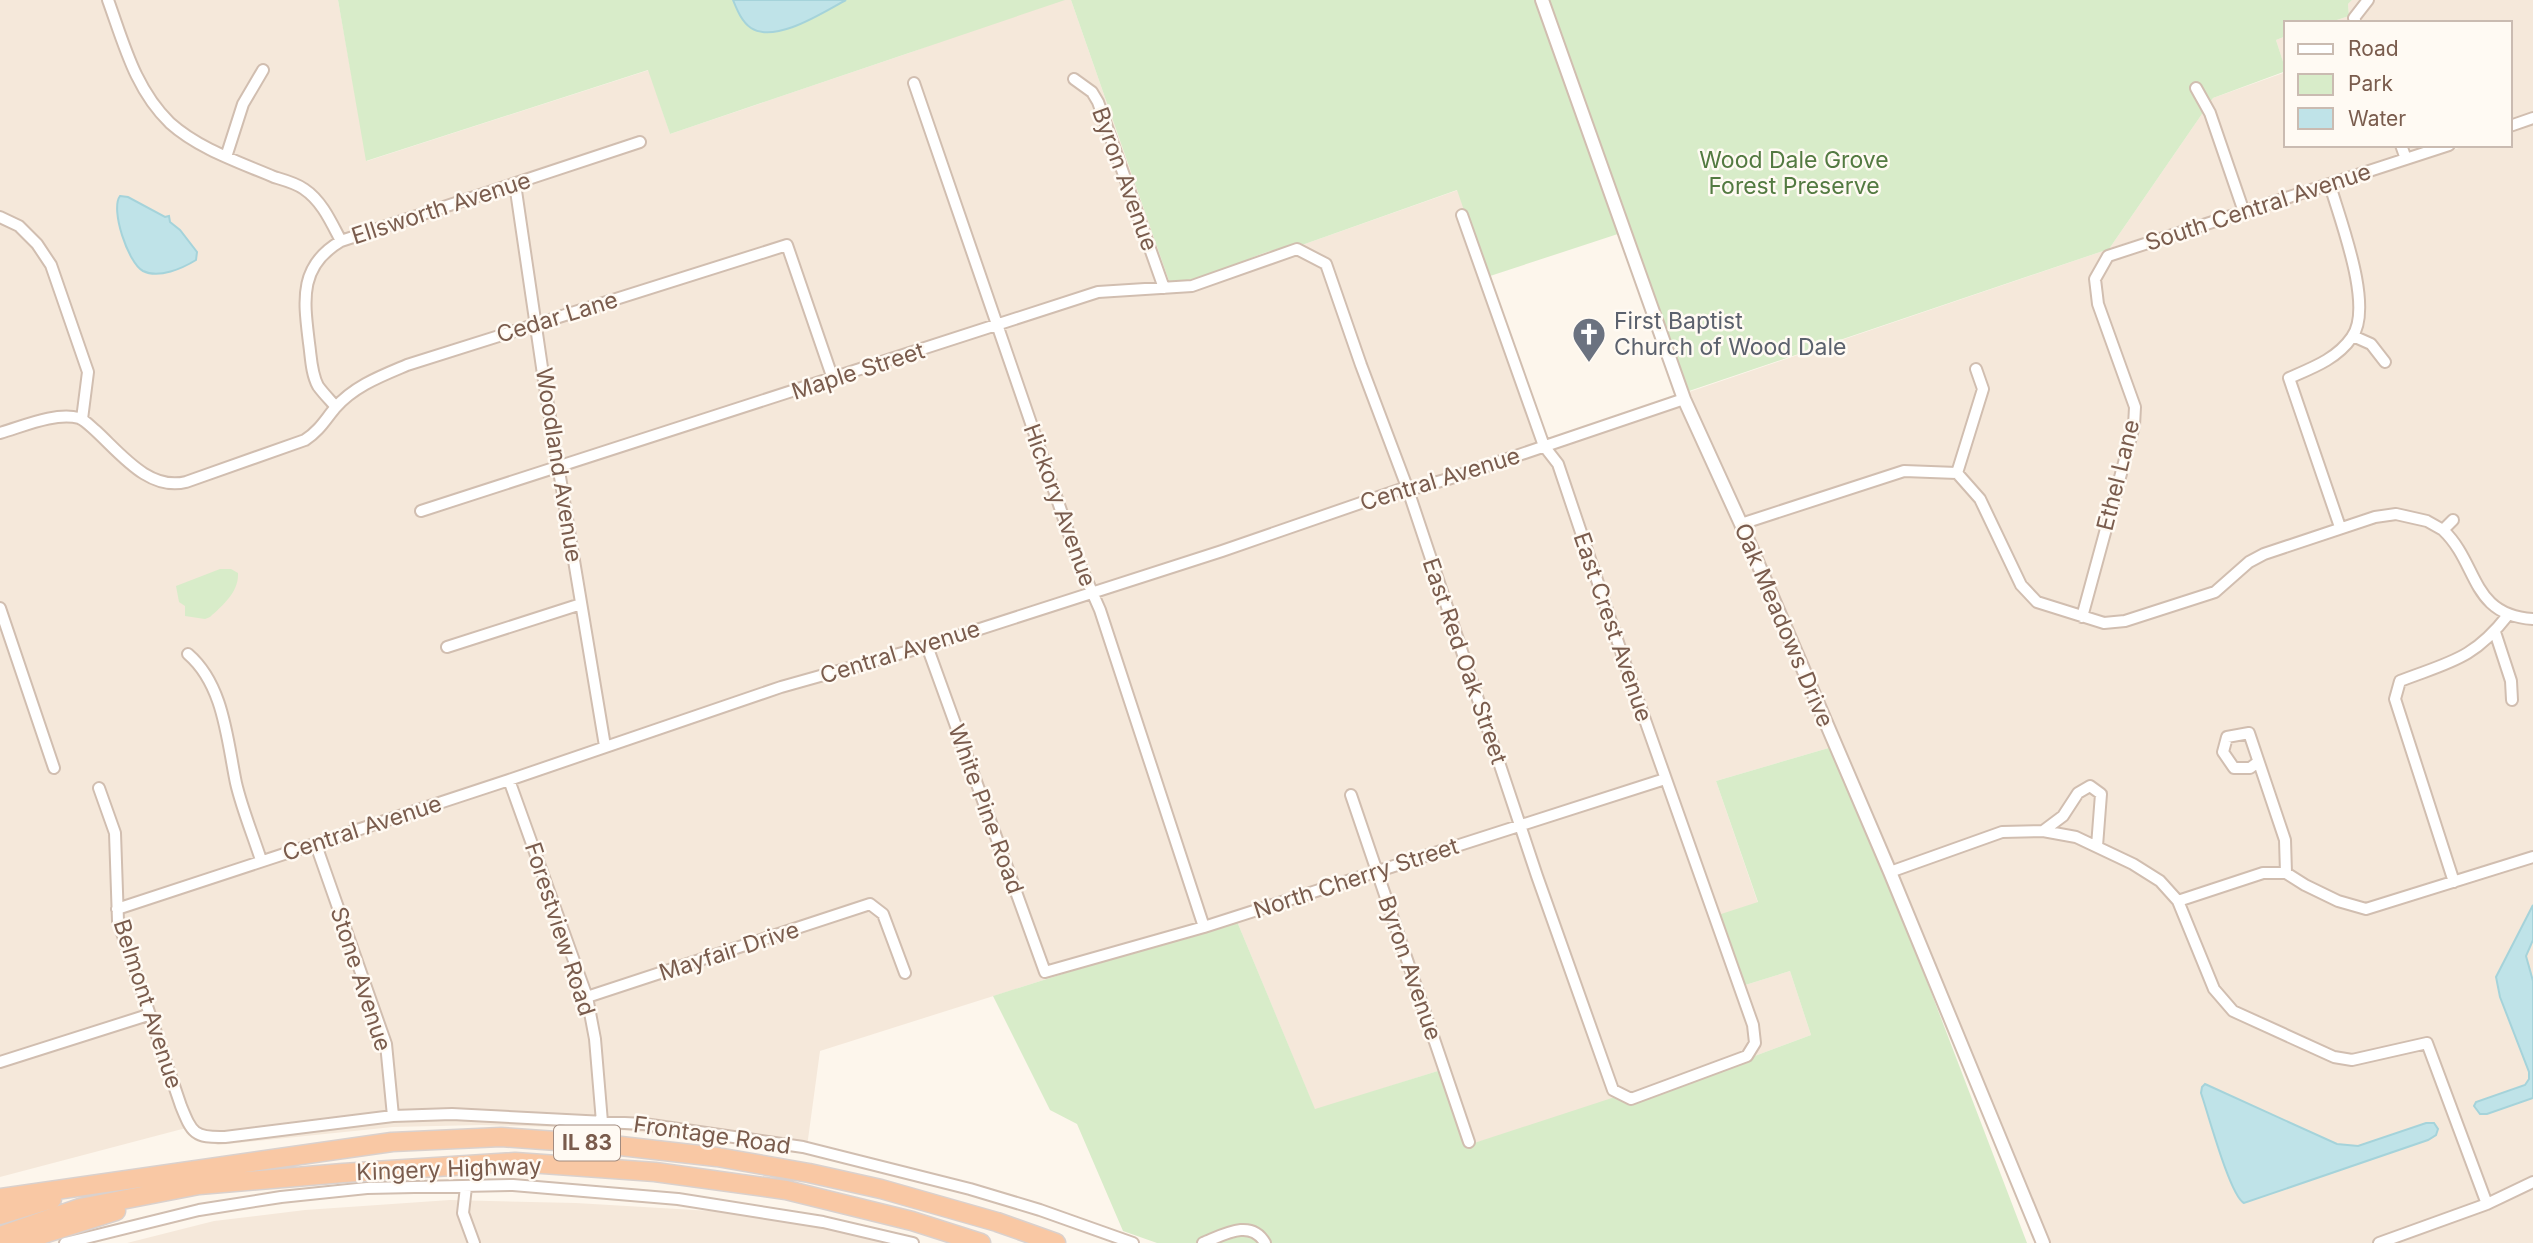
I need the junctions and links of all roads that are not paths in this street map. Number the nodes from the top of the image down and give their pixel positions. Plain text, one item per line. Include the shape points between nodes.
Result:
1 (108, 0) edge
2 (1542, 0) edge
3 (2368, 0) edge
4 (2355, 21) edge
5 (263, 70) dead end
6 (1073, 79) dead end
7 (914, 83) dead end
8 (2196, 88) dead end
9 (2532, 121) edge
10 (2512, 126) edge
11 (640, 142) dead end
12 (2402, 147) edge
13 (2443, 147) edge
14 (226, 157) junction
15 (2406, 159) junction
16 (515, 184) junction
17 (2330, 185) junction
18 (2244, 212) junction
19 (1462, 215) dead end
20 (0, 217) edge
21 (341, 241) junction
22 (1297, 249) joint
23 (2108, 256) joint
24 (1164, 288) junction
25 (537, 323) junction
26 (996, 326) junction
27 (2353, 336) junction
28 (2385, 362) dead end
29 (1976, 369) dead end
30 (833, 379) junction
31 (1684, 400) junction
32 (336, 407) junction
33 (82, 419) junction
34 (0, 433) edge
35 (1544, 446) junction
36 (559, 467) junction
37 (1957, 473) junction
38 (1407, 487) junction
39 (421, 511) dead end
40 (2453, 520) dead end
41 (1741, 524) junction
42 (2340, 527) junction
43 (2444, 530) junction
44 (1091, 592) junction
45 (581, 604) junction
46 (0, 608) edge
47 (2508, 615) junction
48 (2082, 617) junction
49 (2533, 619) edge
50 (2495, 632) junction
51 (927, 646) junction
52 (447, 647) dead end
53 (188, 654) dead end
54 (2512, 700) dead end
55 (605, 746) junction
56 (2258, 762) dead end
57 (54, 768) dead end
58 (1665, 779) junction
59 (509, 780) junction
60 (99, 788) dead end
61 (1351, 795) dead end
62 (1520, 824) junction
63 (2043, 831) junction
64 (316, 845) junction
65 (2097, 846) junction
66 (2533, 857) edge
67 (261, 860) junction
68 (1377, 872) junction
69 (1890, 872) junction
70 (2286, 873) junction
71 (2454, 882) junction
72 (2178, 901) junction
73 (117, 909) junction
74 (1204, 927) junction
75 (1045, 972) joint
76 (905, 973) dead end
77 (587, 997) junction
78 (148, 1014) junction
79 (0, 1062) edge
80 (1613, 1090) joint
81 (393, 1116) junction
82 (602, 1122) junction
83 (196, 1134) joint
84 (1469, 1142) dead end
85 (109, 1182) junction
86 (2533, 1182) edge
87 (199, 1185) junction
88 (466, 1186) junction
89 (0, 1198) edge
90 (2487, 1204) junction
91 (0, 1215) edge
92 (0, 1236) edge
93 (108, 1238) edge
94 (2407, 1238) edge
95 (884, 1240) edge
96 (14, 1243) edge
97 (65, 1243) edge
98 (474, 1243) edge
99 (913, 1243) edge
100 (981, 1243) edge
101 (1056, 1243) edge
102 (1133, 1243) edge
103 (1203, 1243) edge
104 (1265, 1243) edge
105 (2043, 1243) edge
106 (2379, 1243) edge

1 - 14 street via 144,92 172,124
2 - 31 street, Oak Meadows Drive
3 - 4 street
5 - 14 street via 243,104
6 - 24 street, Byron Avenue via 1098,102
7 - 26 street, Hickory Avenue
8 - 18 street via 2210,113
9 - 10 street
11 - 16 street, Ellsworth Avenue
12 - 15 street
13 - 15 street, South Central Avenue
14 - 21 street via 304,189 325,210
15 - 17 street, South Central Avenue
16 - 21 street, Ellsworth Avenue
16 - 25 street, Woodland Avenue
17 - 18 street, South Central Avenue
17 - 27 street via 2358,284 2360,312
18 - 23 street, South Central Avenue
19 - 35 street, East Crest Avenue
20 - 33 street via 22,229 51,265 88,372
21 - 32 street, Ellsworth Avenue via 329,247 304,291 312,366 317,384
22 - 24 street, Maple Street via 1192,286
22 - 38 street, East Red Oak Street via 1326,264
23 - 48 street, Ethel Lane via 2095,279 2098,304 2135,407 2134,426
24 - 26 street, Maple Street via 1098,292
25 - 30 street, Cedar Lane via 787,245
25 - 32 street, Cedar Lane via 396,369 353,392
25 - 36 street, Woodland Avenue
26 - 30 street, Maple Street
26 - 44 street, Hickory Avenue
27 - 28 street via 2371,344
27 - 42 street via 2329,360 2289,378
29 - 37 street via 1983,389
30 - 36 street, Maple Street
31 - 35 street, Central Avenue
31 - 41 street, Oak Meadows Drive
32 - 33 street, Cedar Lane via 305,440 174,485 144,474
33 - 34 street via 60,417
35 - 38 street, Central Avenue via 1448,479
35 - 58 street, East Crest Avenue via 1558,464
36 - 39 street, Maple Street
36 - 45 street, Woodland Avenue
37 - 41 street via 1904,471
37 - 48 street via 1980,499 2021,585 2037,602
38 - 44 street, Central Avenue
38 - 62 street, East Red Oak Street
40 - 43 street
41 - 69 street, Oak Meadows Drive
42 - 43 street via 2396,514
42 - 48 street via 2264,554 2215,592 2125,621 2104,623
43 - 47 street via 2494,608
44 - 51 street, Central Avenue
44 - 74 street, Hickory Avenue
45 - 52 street
45 - 55 street, Woodland Avenue
46 - 57 street
47 - 49 street
47 - 50 street
50 - 54 street via 2511,681
50 - 71 street via 2457,660 2400,681 2395,699
51 - 55 street, Central Avenue via 781,687
51 - 75 street, White Pine Road
53 - 67 street via 211,684
55 - 59 street, Central Avenue
56 - 70 street via 2285,840
58 - 62 street, North Cherry Street
58 - 80 street, East Crest Avenue via 1753,1025 1755,1043 1747,1056 1631,1099
59 - 64 street, Central Avenue
59 - 77 street, Forestview Road
60 - 73 street, Belmont Avenue via 115,833
61 - 68 street, Byron Avenue
62 - 68 street, North Cherry Street
62 - 80 street, East Red Oak Street
63 - 65 street
63 - 65 street via 2090,786 2101,794
63 - 69 street via 2002,832
64 - 67 street, Central Avenue
64 - 81 street, Stone Avenue via 386,1044
65 - 72 street via 2160,881
66 - 71 street
67 - 73 street, Central Avenue
68 - 74 street, North Cherry Street
68 - 84 street, Byron Avenue
69 - 105 street, Oak Meadows Drive
70 - 71 street via 2338,901 2366,909
70 - 72 street via 2263,873
72 - 90 street via 2214,989 2233,1011 2334,1057 2352,1060 2427,1043
73 - 78 street, Belmont Avenue
74 - 75 street, North Cherry Street
76 - 77 street, Mayfair Drive via 883,914 870,905
77 - 82 street, Forestview Road via 596,1039
78 - 79 street
78 - 83 street, Belmont Avenue via 185,1116
81 - 82 street, Frontage Road via 452,1114
81 - 83 street, Frontage Road via 225,1138
82 - 102 street, Frontage Road via 803,1147 970,1189
85 - 89 highway
85 - 91 highway, IL 83
85 - 101 highway, Kingery Highway / IL 83 via 392,1142 501,1137 612,1145 809,1172 997,1222
86 - 90 street
87 - 92 highway, Kingery Highway / IL 83 via 80,1208
87 - 96 highway
87 - 100 highway, Kingery Highway / IL 83 via 515,1162 654,1172 786,1190
88 - 93 street via 367,1188 281,1197 199,1210
88 - 95 street via 513,1185 678,1199 823,1222
88 - 98 street via 463,1213
90 - 94 street
93 - 97 street
94 - 106 street
95 - 99 street
103 - 104 street via 1249,1229

